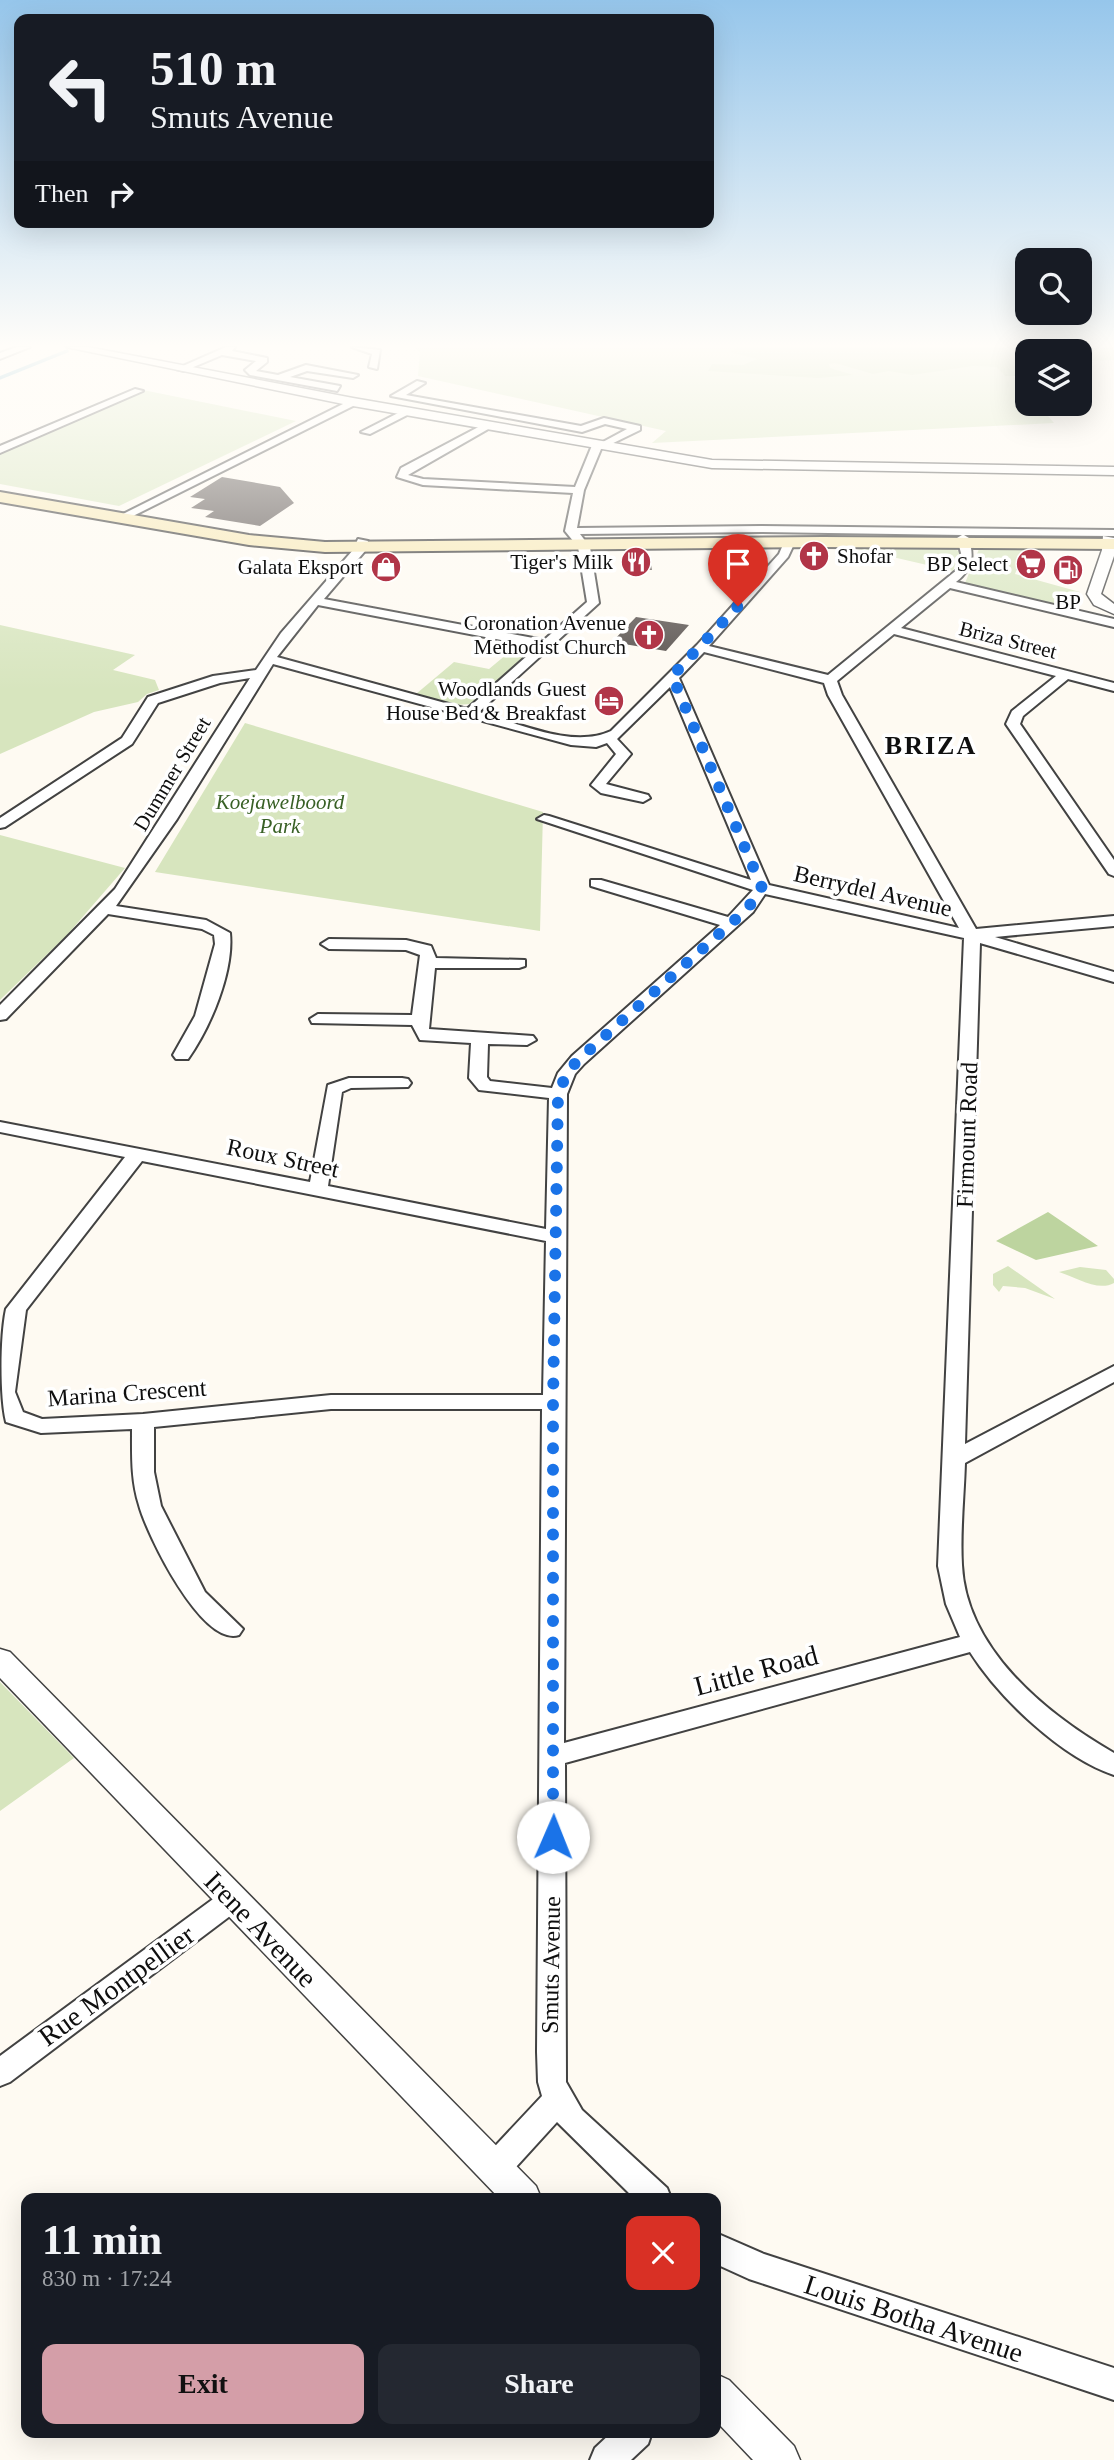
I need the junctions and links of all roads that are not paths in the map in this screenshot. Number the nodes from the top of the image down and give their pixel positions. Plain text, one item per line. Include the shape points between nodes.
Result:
1 (234, 462) edge
2 (420, 462) edge
3 (590, 462) edge
4 (705, 462) edge
5 (1114, 471) edge
6 (579, 490) junction
7 (0, 491) edge
8 (0, 497) edge
9 (126, 516) junction
10 (577, 538) junction
11 (964, 540) junction
12 (789, 542) junction
13 (1112, 543) edge
14 (361, 544) junction
15 (948, 584) junction
16 (315, 601) junction
17 (1114, 610) edge
18 (1114, 623) edge
19 (892, 630) junction
20 (549, 645) junction
21 (701, 648) junction
22 (270, 659) junction
23 (261, 673) junction
24 (1065, 675) junction
25 (672, 676) junction
26 (830, 680) junction
27 (1114, 687) edge
28 (649, 699) junction
29 (684, 704) junction
30 (469, 713) junction
31 (610, 739) junction
32 (643, 798) dead end
33 (544, 819) dead end
34 (0, 824) edge
35 (1114, 871) edge
36 (596, 883) dead end
37 (762, 888) junction
38 (106, 909) junction
39 (1114, 921) edge
40 (732, 923) junction
41 (1022, 927) junction
42 (971, 935) junction
43 (329, 944) dead end
44 (1026, 950) junction
45 (427, 963) junction
46 (519, 963) dead end
47 (1114, 977) edge
48 (0, 1015) edge
49 (318, 1019) dead end
50 (420, 1020) junction
51 (480, 1039) junction
52 (527, 1040) dead end
53 (182, 1055) dead end
54 (402, 1083) dead end
55 (558, 1094) junction
56 (0, 1127) edge
57 (138, 1153) junction
58 (318, 1190) junction
59 (556, 1237) junction
60 (1114, 1373) edge
61 (553, 1402) junction
62 (143, 1421) junction
63 (953, 1460) junction
64 (231, 1629) dead end
65 (975, 1642) junction
66 (0, 1660) edge
67 (554, 1756) junction
68 (1114, 1765) edge
69 (233, 1899) junction
70 (0, 2073) edge
71 (558, 2101) junction
72 (494, 2169) junction
73 (518, 2193) edge
74 (651, 2193) edge
75 (721, 2250) edge
76 (1114, 2384) edge
77 (721, 2398) edge
78 (630, 2438) edge
79 (607, 2460) edge
80 (780, 2460) edge

1 - 9 street
2 - 6 street via 402,477
3 - 6 street
4 - 5 street via 732,466
6 - 10 street
7 - 9 main road
8 - 9 main road
9 - 14 main road via 278,544
10 - 11 main road
10 - 12 main road
10 - 13 street via 761,529
10 - 14 main road
10 - 20 street via 593,603
11 - 12 main road
11 - 13 main road
11 - 15 street via 968,556 963,571
12 - 21 street via 784,555
13 - 17 street via 1094,594
14 - 16 street, Dummer Street
15 - 18 street
15 - 19 street
16 - 20 street
16 - 22 street, Dummer Street
19 - 24 street, Briza Street
19 - 26 street
20 - 30 street
21 - 25 street
21 - 26 street
22 - 23 street, Dummer Street
22 - 30 street
23 - 34 street via 218,679 153,700 127,741
23 - 38 street, Dummer Street via 139,867
24 - 27 street, Briza Street
24 - 35 street via 1017,715 1013,724
25 - 28 street
25 - 29 street
26 - 42 street, Firmount Road
28 - 29 street via 669,698
28 - 31 street
29 - 37 street
30 - 31 street via 571,741
31 - 32 street via 624,754 598,785
33 - 37 street, Berrydel Avenue
36 - 40 street
37 - 40 street, Smuts Avenue via 757,900
37 - 42 street, Berrydel Avenue
38 - 48 street, Dummer Street
38 - 53 street via 206,925 222,933 207,1009
39 - 41 street
40 - 55 street, Smuts Avenue via 578,1060
41 - 42 street
41 - 44 street
42 - 44 street, Berrydel Avenue
42 - 63 street, Firmount Road via 975,958
43 - 45 street via 417,946 427,951
44 - 47 street, Berrydel Avenue
45 - 46 street
45 - 50 street
49 - 50 street
50 - 51 street via 422,1033 431,1038
51 - 52 street
51 - 55 street via 478,1078 485,1086
54 - 58 street via 349,1083 334,1089
55 - 59 street, Smuts Avenue
56 - 57 street, Roux Street
57 - 58 street, Roux Street
57 - 62 street, Marina Crescent via 16,1309 4,1392 14,1417 27,1424
58 - 59 street, Roux Street
59 - 61 street, Smuts Avenue
60 - 63 street
61 - 62 street, Marina Crescent via 331,1402
61 - 67 street, Smuts Avenue
62 - 64 street via 143,1472 158,1524 197,1598
63 - 65 street, Firmount Road via 950,1566 959,1608
65 - 67 street, Little Road
65 - 68 street, Firmount Road via 1050,1723
66 - 69 street, Irene Avenue
67 - 71 street, Smuts Avenue via 551,2052
69 - 70 street, Rue Montpellier
69 - 72 street, Irene Avenue
71 - 72 street
71 - 74 street via 572,2120
72 - 73 street, Irene Avenue
75 - 76 street, Louis Botha Avenue via 760,2268
77 - 80 street
78 - 79 street

